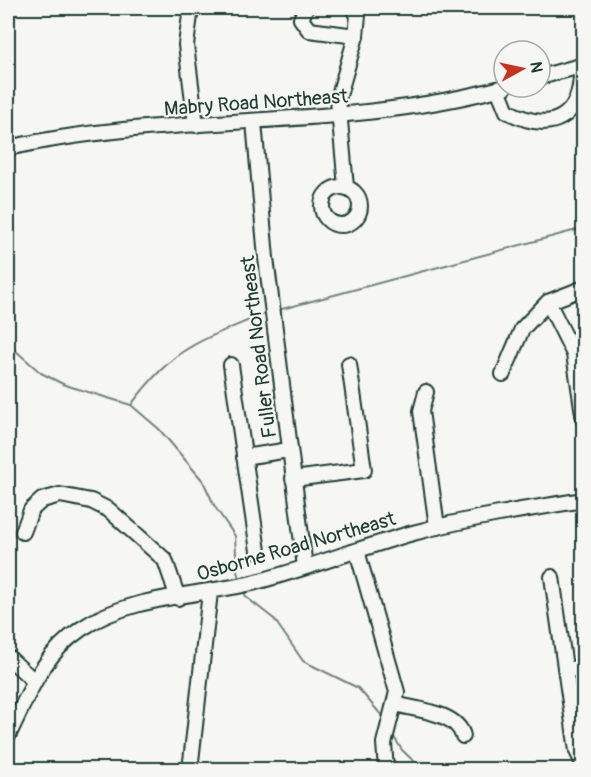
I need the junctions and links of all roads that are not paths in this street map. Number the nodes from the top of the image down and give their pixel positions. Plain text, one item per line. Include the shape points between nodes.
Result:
1 (191, 8) edge
2 (306, 8) edge
3 (352, 8) edge
4 (357, 36) junction
5 (582, 66) edge
6 (552, 75) edge
7 (492, 90) edge
8 (504, 99) edge
9 (338, 117) junction
10 (254, 122) junction
11 (196, 125) junction
12 (8, 148) edge
13 (346, 187) dead end
14 (584, 288) edge
15 (548, 302) junction
16 (348, 364) dead end
17 (231, 365) dead end
18 (502, 374) dead end
19 (426, 392) dead end
20 (584, 421) edge
21 (289, 450) junction
22 (244, 457) junction
23 (293, 479) junction
24 (584, 500) edge
25 (437, 527) junction
26 (23, 532) dead end
27 (258, 551) dead end
28 (357, 551) junction
29 (305, 567) junction
30 (552, 577) dead end
31 (215, 591) junction
32 (178, 598) junction
33 (8, 657) edge
34 (584, 667) edge
35 (566, 670) junction
36 (33, 680) junction
37 (395, 704) junction
38 (8, 736) edge
39 (463, 736) dead end
40 (584, 766) edge
41 (190, 770) edge
42 (386, 770) edge

1 - 11 street via 186,45
2 - 4 street via 301,19 309,30
3 - 4 street via 357,15
4 - 9 street via 338,99
5 - 6 street
5 - 8 street via 580,96 572,111 555,119 528,119 507,111
7 - 9 street, Mabry Road Northeast via 420,106
9 - 10 street, Mabry Road Northeast
9 - 13 street
10 - 11 street, Mabry Road Northeast
10 - 21 street, Fuller Road Northeast
11 - 12 street, Mabry Road Northeast via 67,136
14 - 15 street
15 - 18 street via 522,329
15 - 20 street via 574,354
16 - 23 street via 364,470
17 - 22 street
19 - 25 street via 421,411
21 - 22 street
21 - 23 street, Fuller Road Northeast
22 - 27 street
23 - 29 street, Fuller Road Northeast
24 - 25 street, Osborne Road Northeast
25 - 28 street, Osborne Road Northeast
26 - 32 street via 31,510 42,500 60,495 91,501 109,510 165,560
28 - 29 street, Osborne Road Northeast
28 - 37 street via 395,681
29 - 31 street, Osborne Road Northeast
30 - 35 street
31 - 32 street, Osborne Road Northeast
31 - 41 street
32 - 36 street, Osborne Road Northeast via 116,612 82,629 49,659
33 - 36 street
34 - 35 street
35 - 40 street via 578,751
36 - 38 street, Osborne Road Northeast
37 - 39 street via 451,719
37 - 42 street via 384,743

